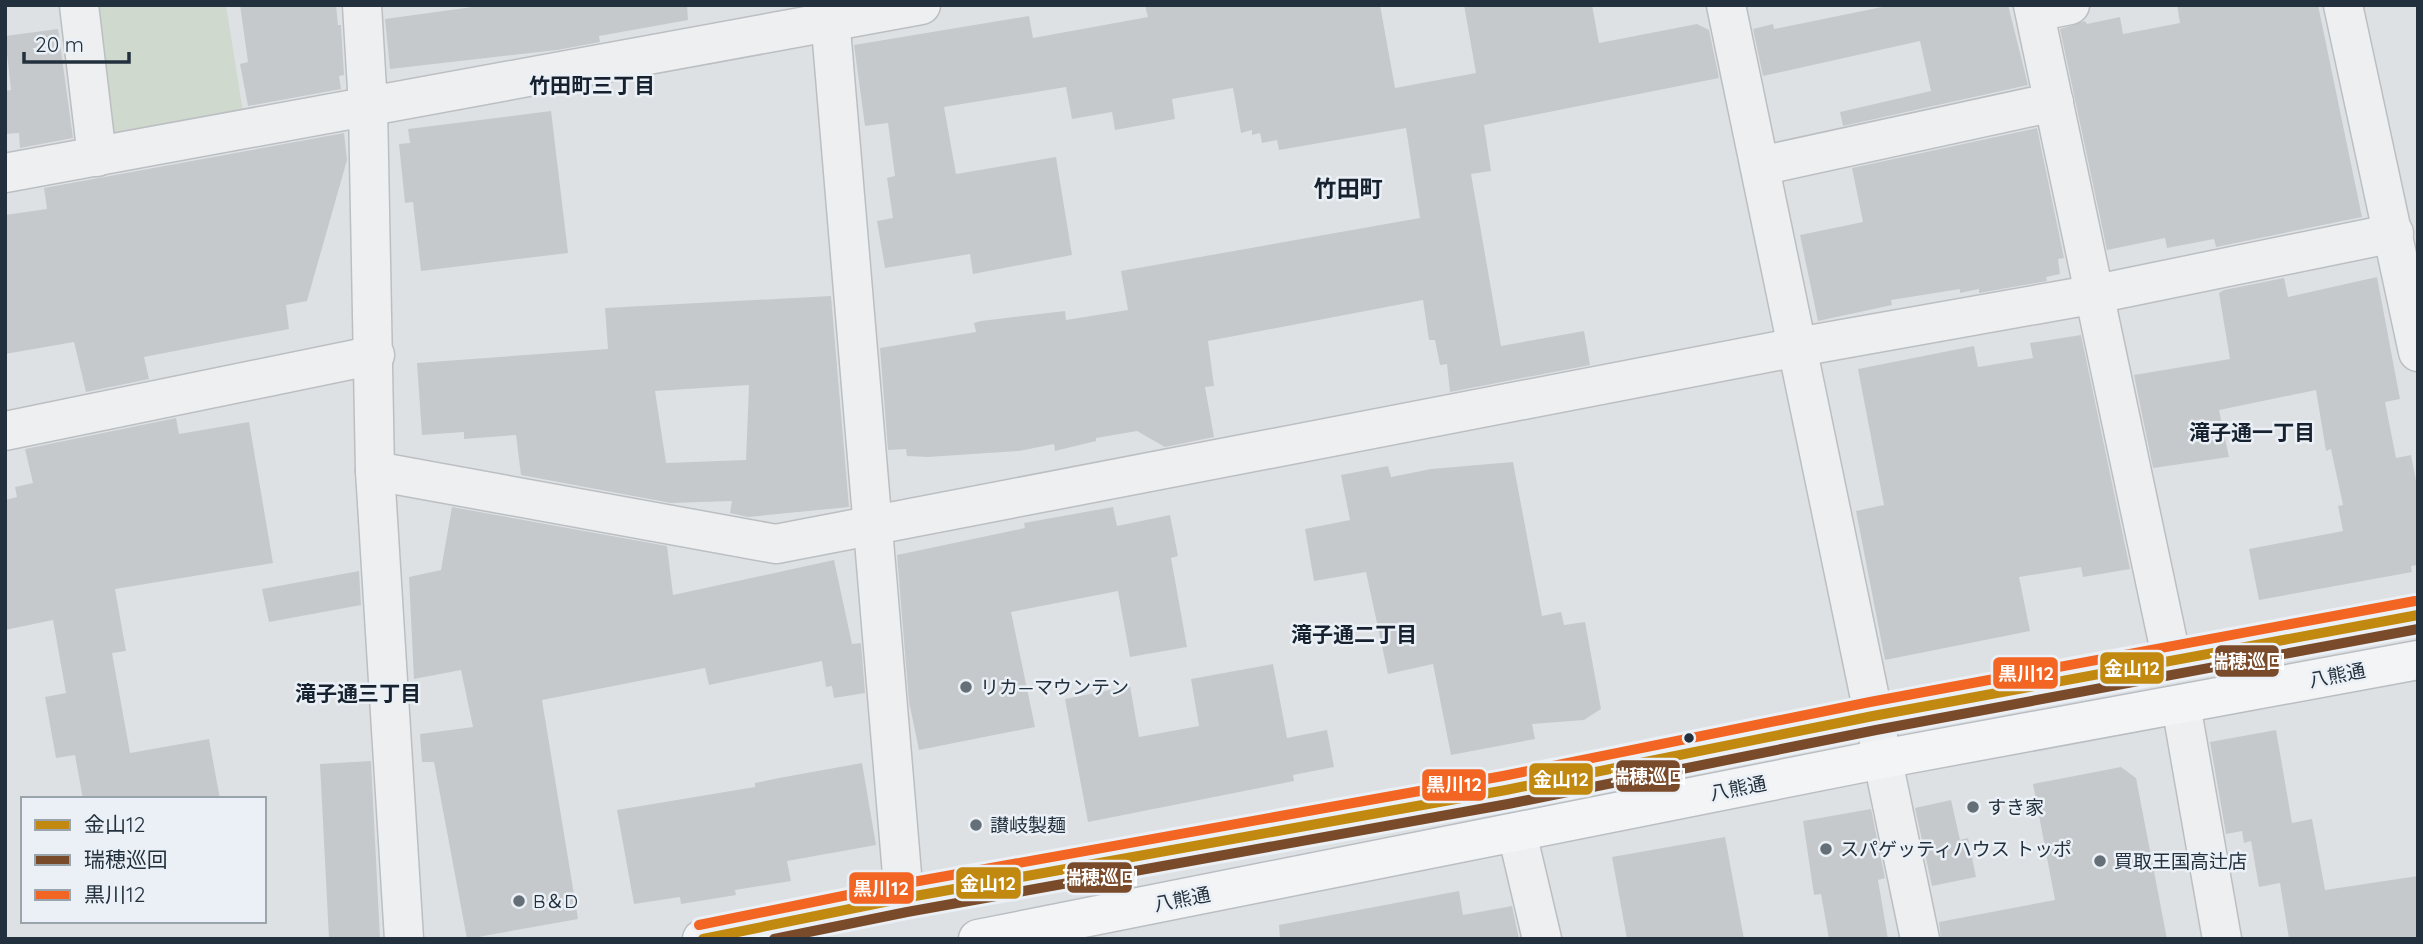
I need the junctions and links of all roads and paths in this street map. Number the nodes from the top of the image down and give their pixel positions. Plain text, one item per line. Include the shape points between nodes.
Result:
1 (79, 5) edge
2 (362, 5) edge
3 (921, 5) edge
4 (1726, 5) edge
5 (2343, 5) edge
6 (2046, 7) edge
7 (830, 14) edge
8 (2054, 102) junction
9 (368, 107) junction
10 (97, 157) junction
11 (1760, 166) junction
12 (5, 173) edge
13 (2394, 233) junction
14 (2096, 294) junction
15 (1798, 347) junction
16 (2418, 352) edge
17 (375, 355) junction
18 (5, 431) edge
19 (375, 471) junction
20 (871, 526) junction
21 (2418, 615) edge
22 (2418, 660) edge
23 (2172, 661) junction
24 (2181, 705) junction
25 (1873, 716) junction
26 (1882, 759) junction
27 (1517, 833) junction
28 (905, 898) junction
29 (404, 939) edge
30 (702, 939) edge
31 (978, 939) edge
32 (1542, 939) edge
33 (1920, 939) edge
34 (2222, 939) edge

1 - 10 street
2 - 9 street
3 - 7 street
4 - 11 street
5 - 13 street
6 - 8 street
7 - 9 street
7 - 20 street
8 - 11 street
8 - 14 street
9 - 10 street
9 - 17 street
10 - 12 street
11 - 15 street
13 - 14 street
13 - 16 street
14 - 15 street
14 - 23 street
15 - 20 street
15 - 25 street
17 - 18 street
17 - 19 street
19 - 20 street via 776,544
19 - 29 street
20 - 28 street
21 - 23 main road
22 - 24 main road, 八熊通
23 - 25 main road
24 - 26 main road, 八熊通
24 - 34 street
25 - 26 street
25 - 28 main road via 1506,790
26 - 27 main road, 八熊通
26 - 33 street
27 - 31 main road, 八熊通
27 - 32 street
28 - 30 main road

